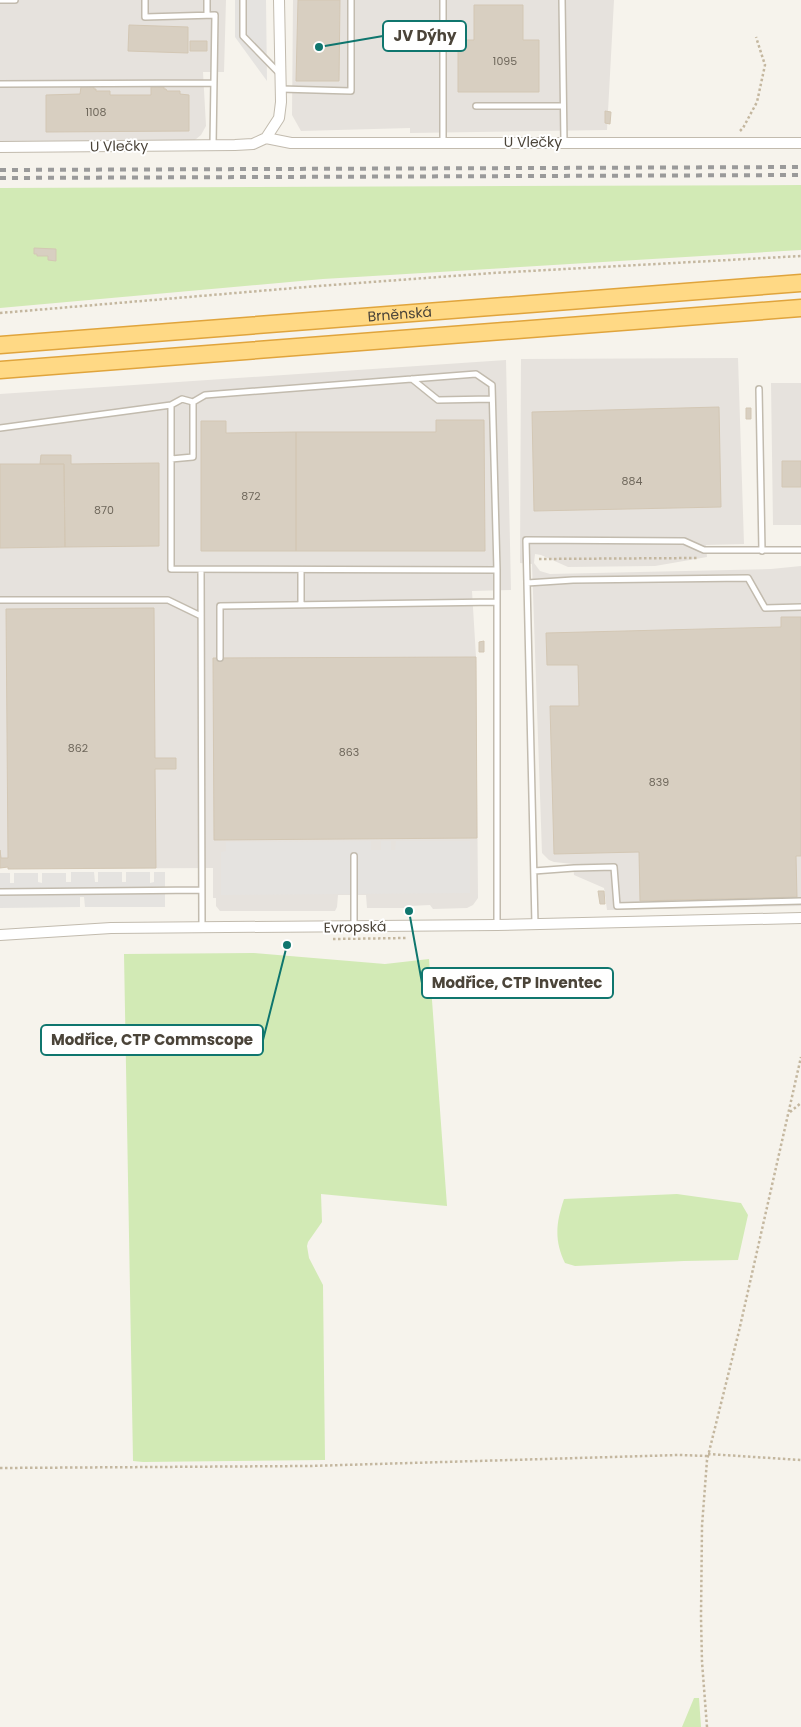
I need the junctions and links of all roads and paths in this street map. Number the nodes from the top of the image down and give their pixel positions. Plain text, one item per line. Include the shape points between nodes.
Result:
1 (0, 0) edge
2 (14, 0) edge
3 (145, 0) edge
4 (207, 0) edge
5 (243, 0) edge
6 (279, 0) edge
7 (351, 0) edge
8 (443, 0) edge
9 (562, 0) edge
10 (207, 15) junction
11 (756, 37) dead end
12 (279, 73) junction
13 (214, 83) junction
14 (0, 84) edge
15 (280, 89) junction
16 (476, 106) dead end
17 (563, 106) junction
18 (266, 138) junction
19 (443, 142) junction
20 (564, 142) junction
21 (727, 142) junction
22 (801, 143) edge
23 (213, 145) junction
24 (0, 147) edge
25 (801, 256) edge
26 (801, 283) edge
27 (801, 308) edge
28 (0, 313) edge
29 (0, 346) edge
30 (0, 370) edge
31 (412, 379) junction
32 (760, 389) dead end
33 (492, 399) junction
34 (193, 402) junction
35 (171, 405) junction
36 (0, 428) edge
37 (170, 459) junction
38 (801, 550) edge
39 (762, 551) junction
40 (703, 558) dead end
41 (539, 559) dead end
42 (201, 570) junction
43 (301, 570) junction
44 (497, 570) junction
45 (527, 583) junction
46 (0, 600) edge
47 (497, 602) junction
48 (301, 605) junction
49 (801, 607) edge
50 (201, 616) junction
51 (220, 658) dead end
52 (354, 856) dead end
53 (534, 872) junction
54 (201, 890) junction
55 (0, 892) edge
56 (801, 901) edge
57 (801, 918) edge
58 (536, 924) junction
59 (497, 925) junction
60 (354, 927) junction
61 (202, 928) junction
62 (0, 935) edge
63 (801, 1057) edge
64 (801, 1103) edge
65 (789, 1113) junction
66 (708, 1455) junction
67 (801, 1460) edge
68 (0, 1468) edge
69 (706, 1727) edge

1 - 2 lane
3 - 10 lane via 145,17
4 - 10 lane
5 - 12 lane via 243,36
6 - 12 street
7 - 15 lane via 351,91
8 - 19 lane
9 - 17 lane
10 - 13 lane via 215,15
11 - 21 path via 765,65 757,102 743,128
12 - 15 street
13 - 14 lane
13 - 23 lane
15 - 18 street via 279,118
16 - 17 lane
17 - 20 lane
18 - 19 street, U Vlečky via 292,142
18 - 23 street, U Vlečky via 252,144
19 - 20 street, U Vlečky
20 - 21 street, U Vlečky
21 - 22 street, U Vlečky
23 - 24 street, U Vlečky
25 - 28 path via 406,280
26 - 29 highway, Brněnská
27 - 30 highway, Brněnská
31 - 33 lane via 438,400
31 - 33 lane via 476,374 492,385
31 - 34 lane via 205,395
32 - 39 lane
33 - 44 lane
34 - 35 lane via 182,399
34 - 37 lane via 192,457
35 - 36 lane
35 - 37 lane
37 - 42 lane via 171,570
38 - 39 lane
39 - 45 lane via 704,550 684,541 526,540
40 - 41 path
42 - 43 lane
42 - 50 lane
43 - 44 lane
43 - 48 lane
44 - 47 lane
45 - 49 lane via 748,578 765,608
45 - 53 lane
46 - 50 lane via 168,600
47 - 48 lane
47 - 59 lane
48 - 51 lane via 220,606
50 - 54 lane
52 - 60 lane
53 - 56 lane via 614,867 617,906
53 - 58 lane
54 - 55 lane
54 - 61 lane
57 - 58 street, Evropská
58 - 59 street, Evropská
59 - 60 street, Evropská
60 - 61 street, Evropská
61 - 62 street, Evropská via 111,928
63 - 65 path
64 - 65 path
65 - 66 path
66 - 67 path
66 - 68 path via 309,1466
66 - 69 path via 701,1617

